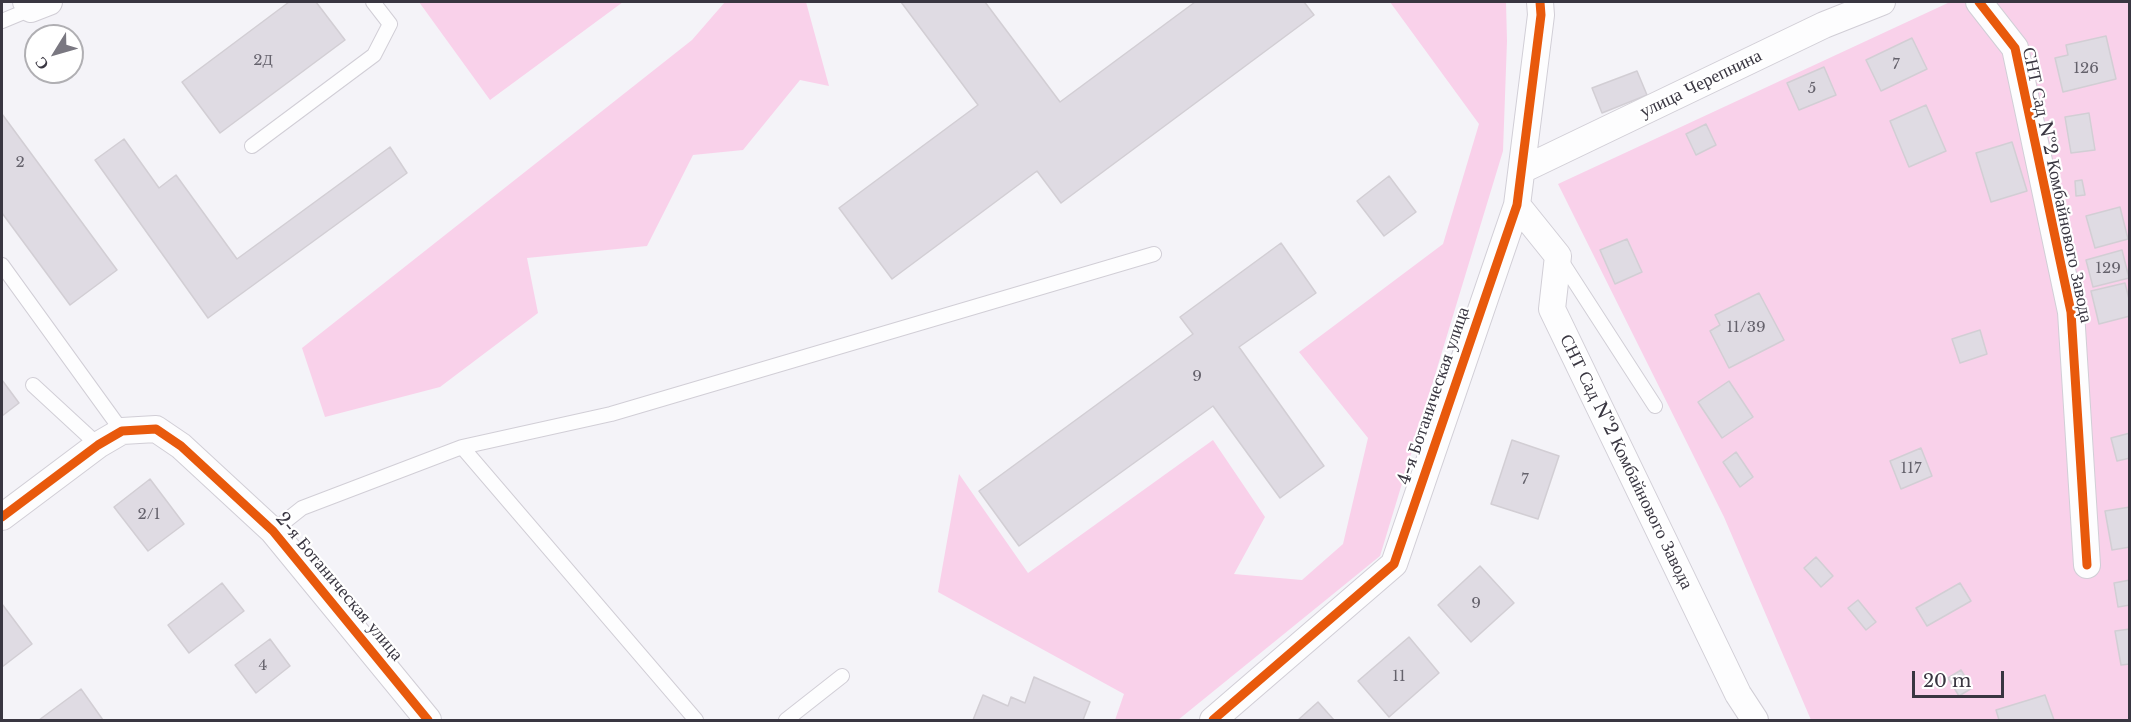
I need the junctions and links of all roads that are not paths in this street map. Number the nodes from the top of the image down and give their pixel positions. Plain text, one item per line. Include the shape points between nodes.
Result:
1 (373, 2) edge
2 (1540, 2) edge
3 (1881, 2) edge
4 (1978, 2) edge
5 (35, 4) edge
6 (2, 21) edge
7 (252, 146) dead end
8 (1522, 170) junction
9 (1517, 205) junction
10 (1154, 254) dead end
11 (1558, 255) junction
12 (2, 265) edge
13 (33, 385) dead end
14 (1655, 406) dead end
15 (122, 431) junction
16 (98, 445) junction
17 (462, 447) junction
18 (2, 517) edge
19 (273, 531) junction
20 (2087, 565) dead end
21 (842, 676) dead end
22 (428, 720) edge
23 (696, 720) edge
24 (786, 720) edge
25 (1212, 720) edge
26 (1755, 720) edge

1 - 7 lane via 390,24 374,55
2 - 8 street, 4-я Ботаническая улица
3 - 8 street, улица Черепнина via 1824,25
4 - 20 street, СНТ Сад №2 Комбайнового Завода via 2015,48 2071,312
5 - 6 lane
8 - 9 street, 4-я Ботаническая улица
9 - 11 street
9 - 25 street, 4-я Ботаническая улица via 1394,564
10 - 17 lane via 611,414
11 - 14 lane
11 - 26 street, СНТ Сад №2 Комбайнового Завода via 1552,309 1738,694
12 - 15 lane
13 - 16 lane
15 - 16 street, 2-я Ботаническая улица
15 - 19 street, 2-я Ботаническая улица via 156,429 181,446
16 - 18 street, 2-я Ботаническая улица
17 - 19 lane via 302,508
17 - 23 lane
19 - 22 street, 2-я Ботаническая улица
21 - 24 lane

